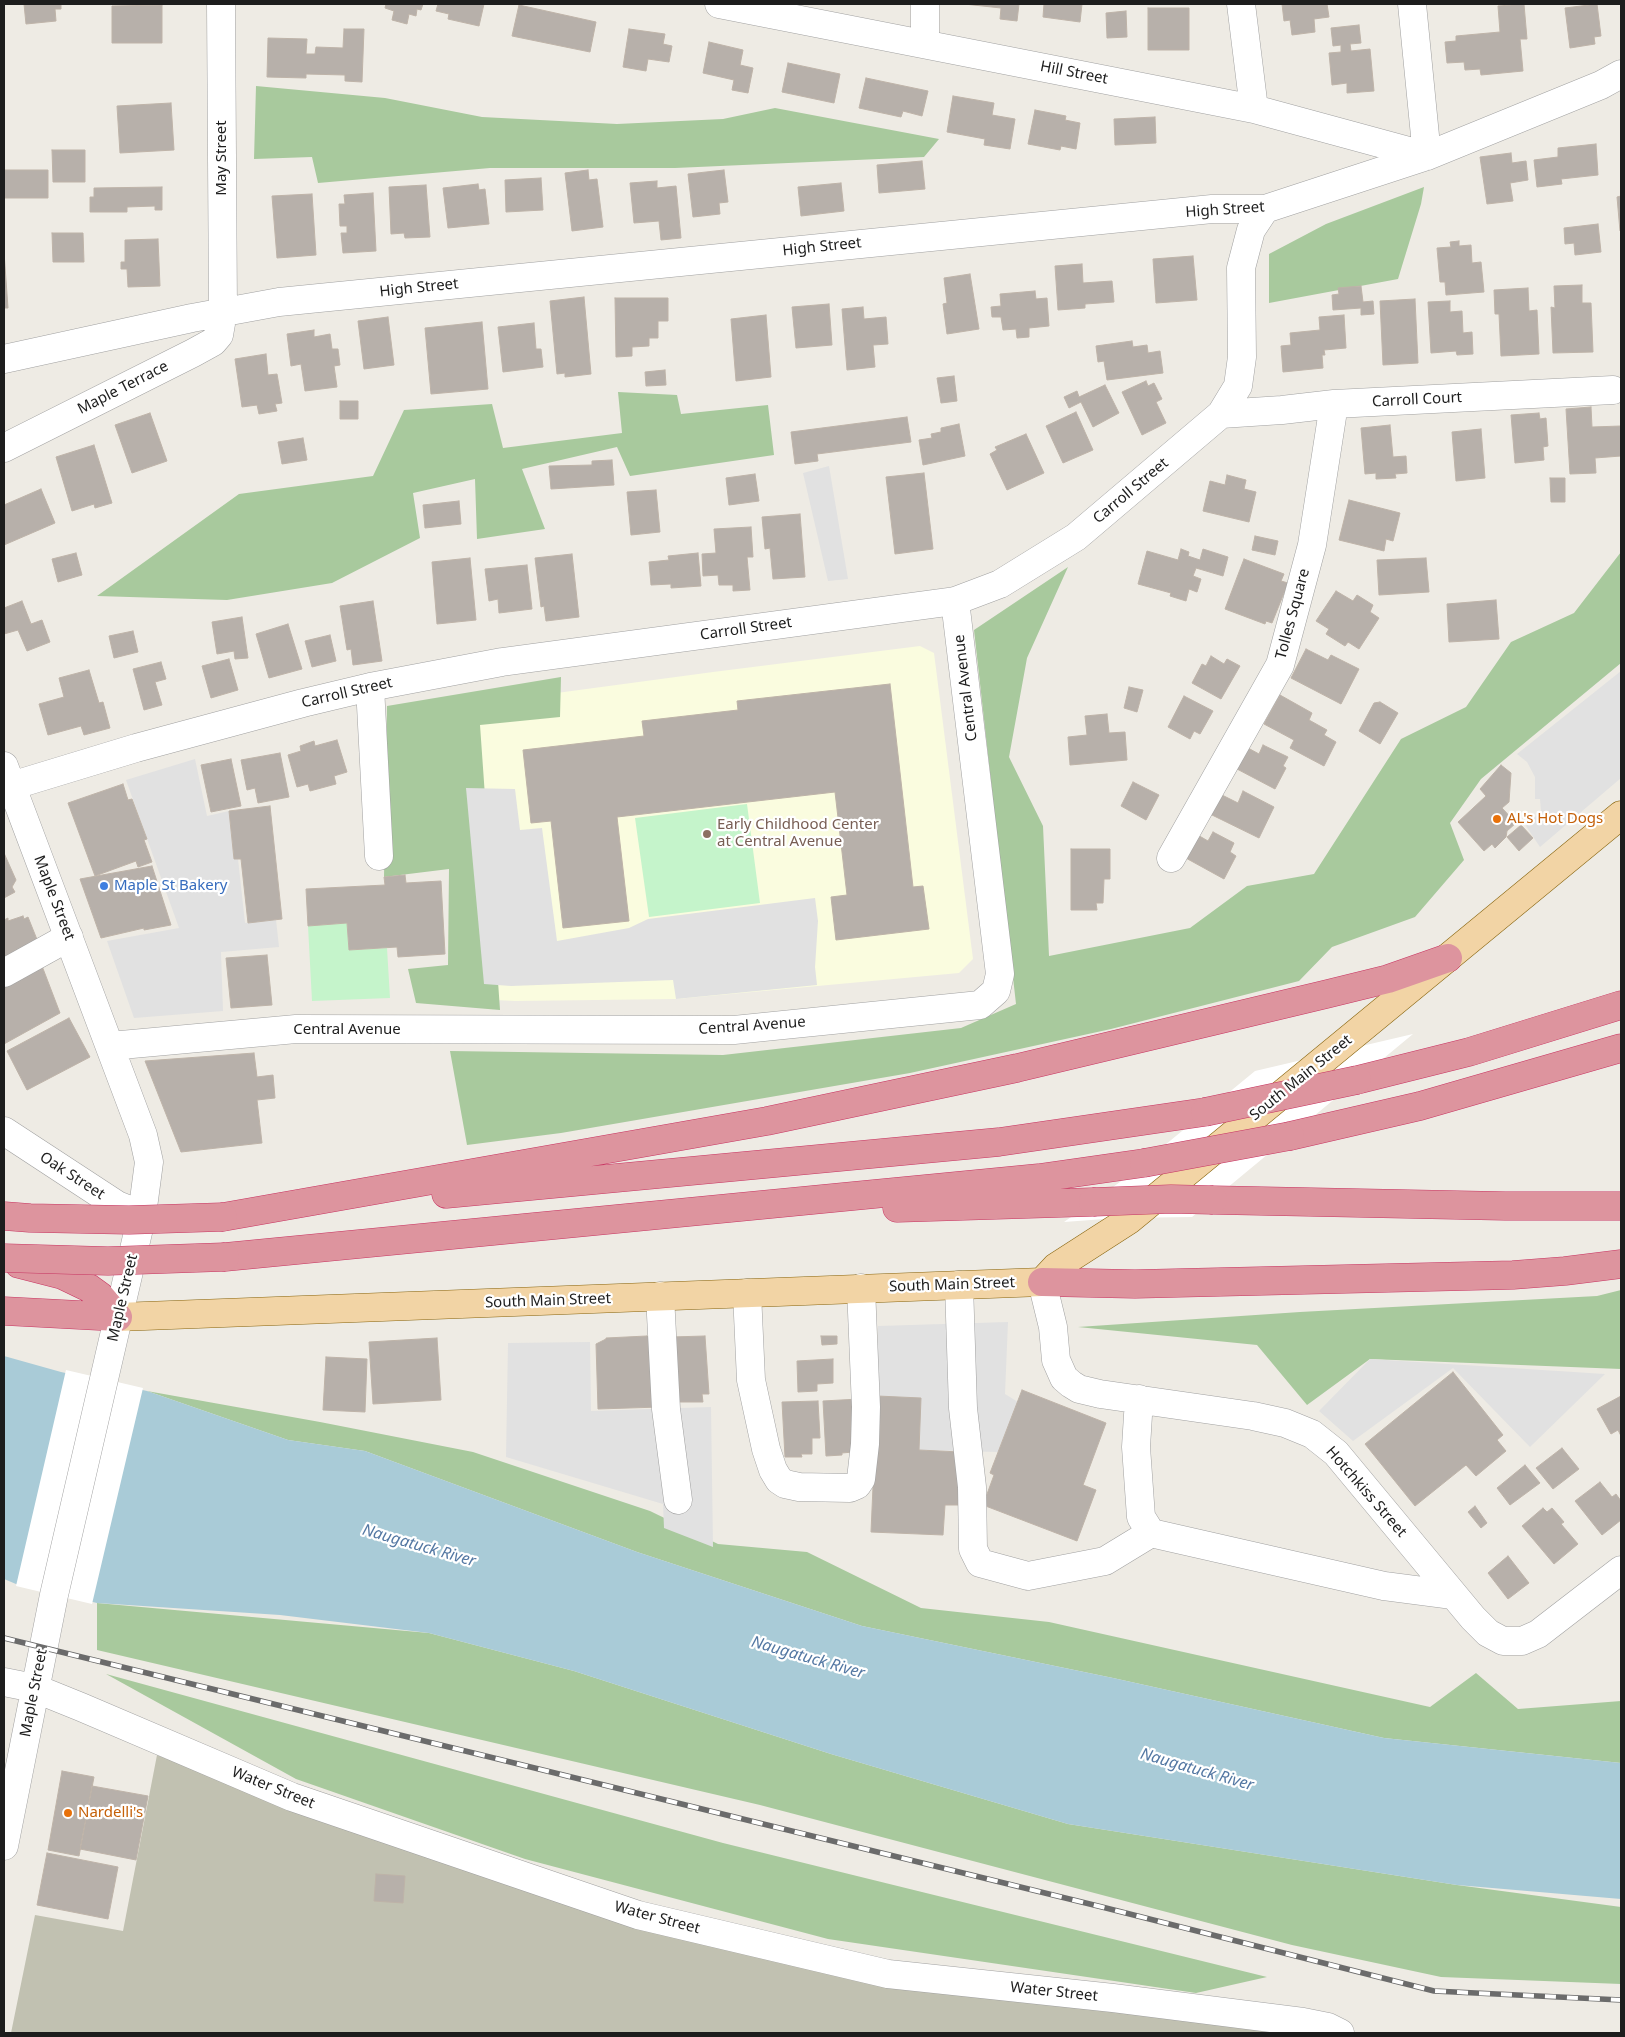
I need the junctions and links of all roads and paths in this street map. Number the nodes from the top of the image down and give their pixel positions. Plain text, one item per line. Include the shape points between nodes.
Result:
1 (221, 4) edge
2 (719, 4) edge
3 (925, 4) edge
4 (1241, 4) edge
5 (1412, 4) edge
6 (925, 44) junction
7 (1621, 74) edge
8 (1254, 109) junction
9 (1427, 156) junction
10 (1265, 209) junction
11 (223, 312) junction
12 (4, 359) edge
13 (1613, 390) dead end
14 (1334, 404) junction
15 (1221, 414) junction
16 (4, 448) edge
17 (955, 601) junction
18 (370, 687) junction
19 (7, 776) edge
20 (1621, 815) edge
21 (379, 856) dead end
22 (1171, 858) dead end
23 (68, 937) junction
24 (1448, 958) junction
25 (4, 974) edge
26 (1621, 1005) edge
27 (110, 1046) junction
28 (1621, 1048) edge
29 (4, 1131) edge
30 (751, 1206) junction
31 (1621, 1206) edge
32 (142, 1215) junction
33 (4, 1216) edge
34 (223, 1217) junction
35 (4, 1259) edge
36 (1621, 1264) edge
37 (1042, 1282) junction
38 (959, 1285) junction
39 (861, 1288) junction
40 (747, 1293) junction
41 (660, 1296) junction
42 (4, 1311) edge
43 (118, 1317) junction
44 (1139, 1399) junction
45 (678, 1500) dead end
46 (1151, 1533) junction
47 (1621, 1570) edge
48 (1453, 1595) junction
49 (4, 1682) edge
50 (34, 1688) junction
51 (4, 1846) edge
52 (1340, 2033) edge

1 - 11 street, May Street
2 - 6 street, Hill Street
3 - 6 street
4 - 8 street
5 - 9 street
6 - 8 street, Hill Street
7 - 9 street, High Street
8 - 9 street, Hill Street
9 - 10 street, High Street
10 - 11 street, High Street via 1212,209 696,260 280,302
10 - 15 street, Carroll Street via 1251,230 1241,268 1242,357 1238,386
11 - 12 street, High Street
11 - 16 street, Maple Terrace via 219,335 213,342
13 - 14 street, Carroll Court
14 - 15 street, Carroll Court
14 - 22 street, Tolles Square via 1312,545 1280,665
15 - 17 street, Carroll Street via 1076,538 1000,584
17 - 18 street, Carroll Street via 502,662
17 - 27 street, Central Avenue via 1000,974 996,991 980,1005 734,1030 296,1029
18 - 19 street, Carroll Street via 136,748
18 - 21 street
19 - 23 street, Maple Street
20 - 24 main road, South Main Street
23 - 25 street
23 - 27 street, Maple Street
24 - 34 highway via 1388,979 1327,994 1017,1068 786,1117
24 - 37 main road, South Main Street via 1129,1220 1056,1267
26 - 34 highway, bridge via 1469,1052 1358,1080 1205,1112 999,1142
27 - 32 street, Maple Street via 147,1147 149,1162
28 - 30 highway, bridge via 1420,1106 1290,1136 1144,1163 1039,1178
29 - 32 street, Oak Street via 117,1205
30 - 31 highway, bridge via 939,1208 1171,1199
30 - 35 highway, bridge via 225,1257 108,1261
32 - 43 street, Maple Street
33 - 34 highway, bridge via 129,1220
35 - 43 highway via 74,1279 100,1296
36 - 37 highway via 1513,1275 1135,1284
37 - 38 main road, South Main Street
37 - 44 street, Hotchkiss Street via 1053,1327 1054,1351 1064,1378 1079,1389
38 - 39 main road, South Main Street
38 - 46 street via 963,1408 972,1487 974,1550 980,1563 1028,1576 1105,1561
39 - 40 main road, South Main Street
39 - 40 street via 865,1444 861,1479 850,1488 799,1487 778,1480 766,1449 752,1380
40 - 41 main road, South Main Street
41 - 43 main road, South Main Street
41 - 45 street via 666,1409
42 - 43 highway
43 - 50 street, Maple Street
44 - 46 street via 1136,1447 1141,1517
44 - 48 street, Hotchkiss Street via 1253,1416 1285,1423 1312,1434 1336,1453
46 - 48 street via 1384,1586
47 - 48 street, Hotchkiss Street via 1538,1634 1522,1641 1502,1642 1488,1633
49 - 50 street, Water Street
50 - 51 street, Maple Street
50 - 52 street, Water Street via 292,1797 638,1915 888,1974 1303,2022

